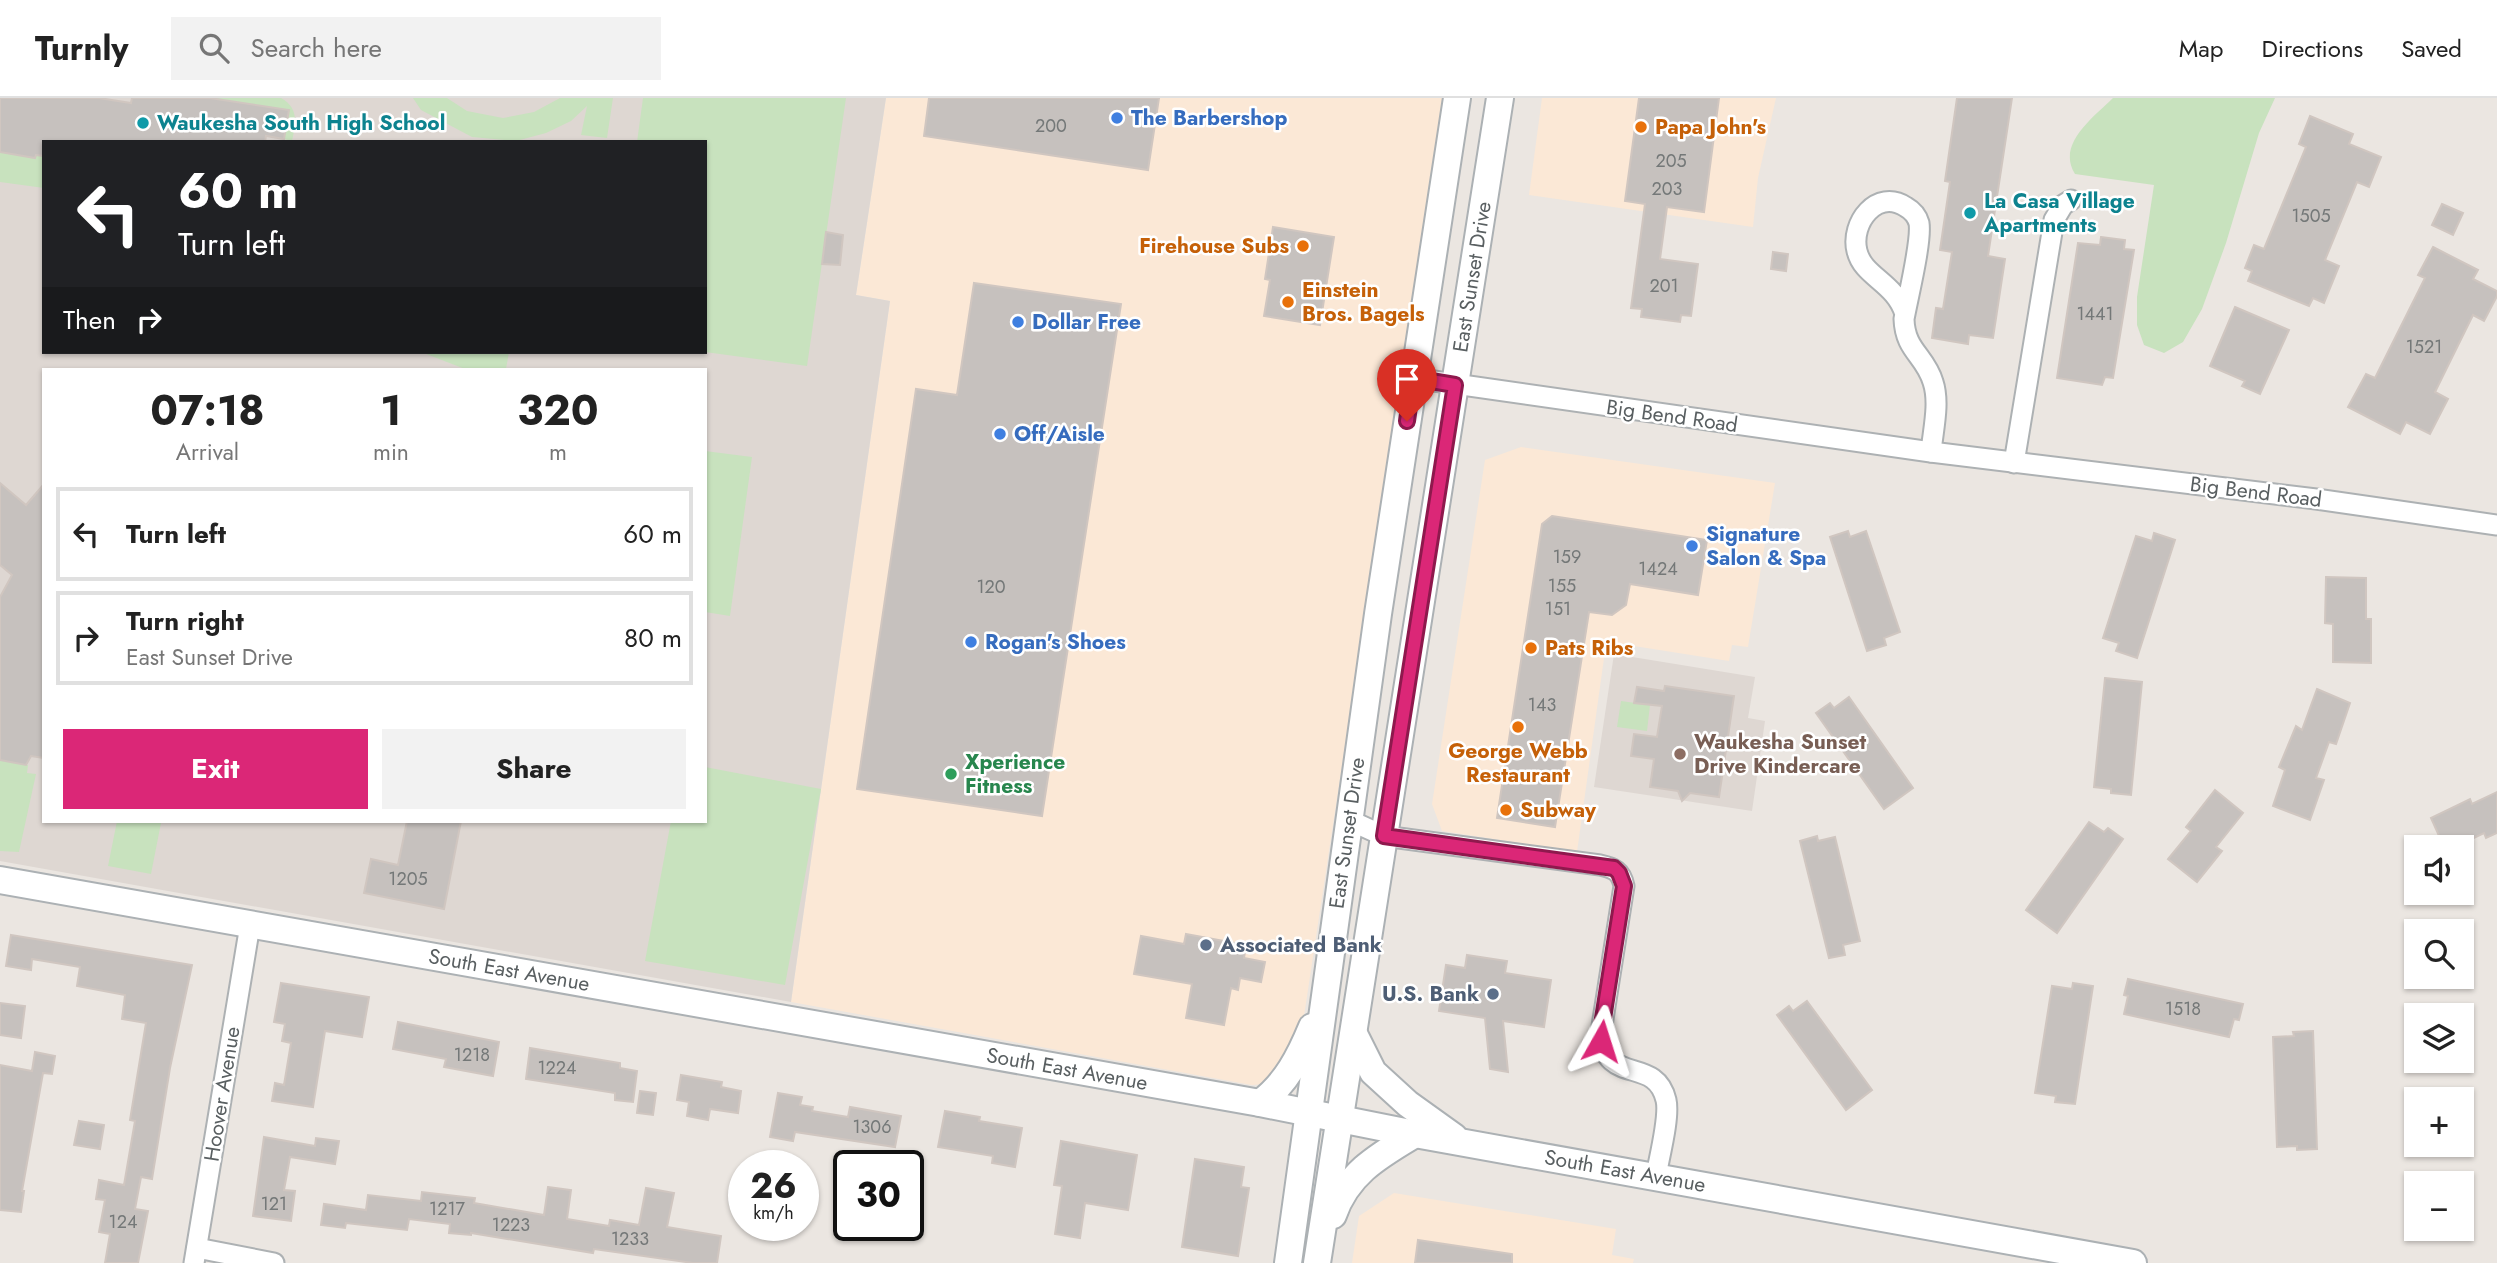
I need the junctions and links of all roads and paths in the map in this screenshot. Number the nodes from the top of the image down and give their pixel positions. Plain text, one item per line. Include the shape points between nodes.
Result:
1 (1457, 98) edge
2 (1500, 98) edge
3 (2071, 200) dead end
4 (1905, 314) junction
5 (1413, 378) junction
6 (1455, 385) junction
7 (1931, 452) junction
8 (2014, 463) junction
9 (2497, 525) edge
10 (1349, 820) junction
11 (1384, 836) junction
12 (0, 880) edge
13 (250, 925) junction
14 (1323, 1003) junction
15 (1354, 1034) junction
16 (1260, 1103) junction
17 (1309, 1112) junction
18 (1340, 1119) junction
19 (1415, 1134) junction
20 (1462, 1142) junction
21 (1656, 1176) junction
22 (196, 1256) edge
23 (274, 1263) edge
24 (1288, 1263) edge
25 (1317, 1263) edge
26 (2133, 1263) edge

1 - 5 main road, East Sunset Drive
2 - 6 main road, East Sunset Drive
3 - 8 street via 2054,220
4 - 4 street via 1920,228 1914,212 1886,200 1865,216 1856,247 1862,263 1897,295
4 - 7 street via 1908,343 1934,383
5 - 6 street, Big Bend Road
5 - 10 main road, East Sunset Drive
6 - 7 street, Big Bend Road
6 - 11 main road, East Sunset Drive
7 - 8 street, Big Bend Road
8 - 9 street, Big Bend Road
10 - 11 street
10 - 14 main road, East Sunset Drive
11 - 15 main road, East Sunset Drive
11 - 21 street via 1600,865 1619,873 1624,886 1601,1041 1608,1059 1653,1078 1663,1093 1667,1110
12 - 13 main road, South East Avenue
13 - 16 main road, South East Avenue
13 - 22 street, Hoover Avenue
14 - 16 main road via 1300,1055 1275,1092
14 - 17 main road, East Sunset Drive
15 - 18 main road, East Sunset Drive
15 - 20 main road via 1373,1072 1408,1104
16 - 17 main road, South East Avenue
17 - 18 main road, South East Avenue
17 - 24 main road, East Sunset Drive
18 - 19 main road, South East Avenue
18 - 25 main road, East Sunset Drive
19 - 20 main road, South East Avenue
19 - 25 main road via 1374,1158 1353,1178 1338,1201
20 - 21 main road, South East Avenue
21 - 26 main road, South East Avenue
22 - 23 street

